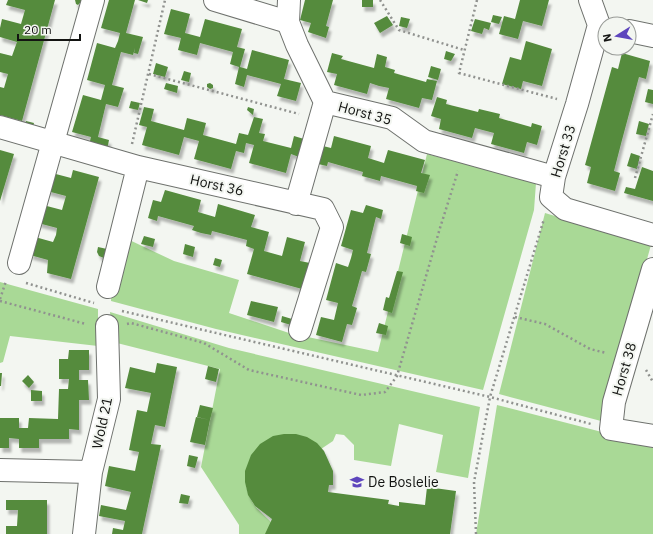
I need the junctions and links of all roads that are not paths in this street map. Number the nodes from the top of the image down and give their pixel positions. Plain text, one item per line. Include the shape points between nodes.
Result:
1 (93, 0) edge
2 (215, 0) edge
3 (289, 0) edge
4 (590, 0) edge
5 (598, 16) edge
6 (288, 22) junction
7 (637, 33) edge
8 (653, 36) edge
9 (597, 41) edge
10 (323, 111) junction
11 (0, 127) edge
12 (53, 143) junction
13 (132, 165) junction
14 (552, 187) junction
15 (296, 204) junction
16 (653, 235) edge
17 (653, 269) edge
18 (16, 274) road end
19 (104, 296) road end
20 (111, 317) road end
21 (300, 330) dead end
22 (653, 436) edge
23 (0, 470) edge
24 (91, 472) junction
25 (84, 534) edge

1 - 12 street
2 - 6 street
3 - 6 street, Horst 35
4 - 5 street, Horst 33
6 - 10 street, Horst 35
7 - 8 street
9 - 14 street, Horst 33
10 - 14 street, Horst 35 via 392,118 424,141
10 - 15 street
11 - 12 street, Horst 36
12 - 13 street, Horst 36
12 - 18 street
13 - 15 street, Horst 36
13 - 19 street
14 - 16 street, Horst 33 via 565,209
15 - 21 street, Horst 36 via 323,209 332,227
17 - 22 street, Horst 38 via 614,402 611,429
20 - 24 street, Wold 21 via 109,399
23 - 24 street
24 - 25 street, Wold 21

